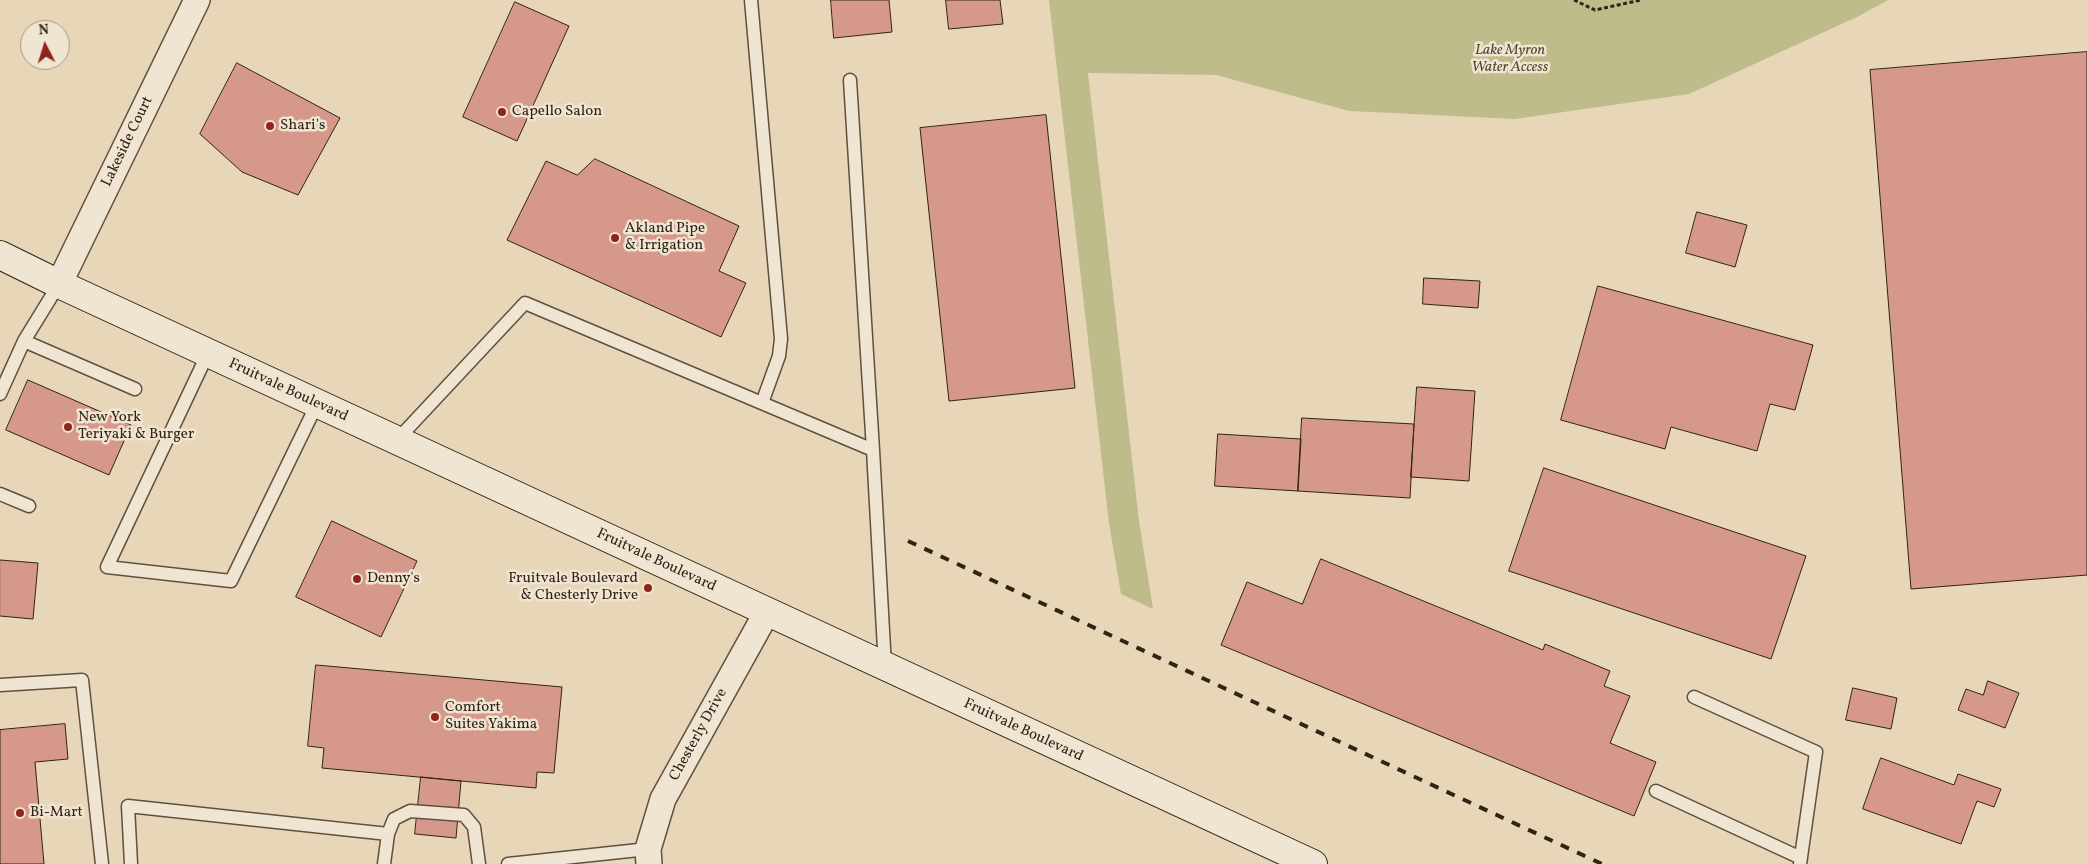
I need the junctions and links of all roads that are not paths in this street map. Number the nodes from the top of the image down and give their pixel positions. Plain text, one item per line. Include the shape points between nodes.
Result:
1 (197, 0) edge
2 (751, 0) edge
3 (850, 80) dead end
4 (3, 261) edge
5 (58, 284) junction
6 (24, 341) junction
7 (208, 354) junction
8 (135, 389) dead end
9 (0, 394) edge
10 (762, 403) junction
11 (318, 404) junction
12 (396, 441) junction
13 (873, 450) junction
14 (0, 494) edge
15 (29, 506) dead end
16 (767, 612) junction
17 (885, 667) junction
18 (0, 685) edge
19 (1694, 697) dead end
20 (1656, 791) dead end
21 (388, 834) junction
22 (648, 857) edge
23 (1801, 861) edge
24 (102, 864) edge
25 (131, 864) edge
26 (384, 864) edge
27 (480, 864) edge
28 (508, 864) edge
29 (1313, 864) edge

1 - 5 street, Lakeside Court
2 - 10 lane via 781,339 779,356
3 - 13 lane
4 - 5 main road, Fruitvale Boulevard
5 - 6 lane
5 - 7 main road, Fruitvale Boulevard
6 - 8 lane
6 - 9 lane
7 - 11 main road, Fruitvale Boulevard
7 - 11 lane via 107,566 231,581
10 - 12 lane via 525,303
10 - 13 lane
11 - 12 main road, Fruitvale Boulevard
12 - 16 main road, Fruitvale Boulevard
13 - 17 lane
14 - 15 lane
16 - 17 main road, Fruitvale Boulevard
16 - 22 street, Chesterly Drive via 663,799
17 - 29 main road, Fruitvale Boulevard
18 - 24 lane via 82,680
19 - 23 lane via 1816,752
20 - 23 lane
21 - 25 lane via 128,806
21 - 26 lane
21 - 27 lane via 394,819 410,811 464,815 474,826
22 - 28 lane

